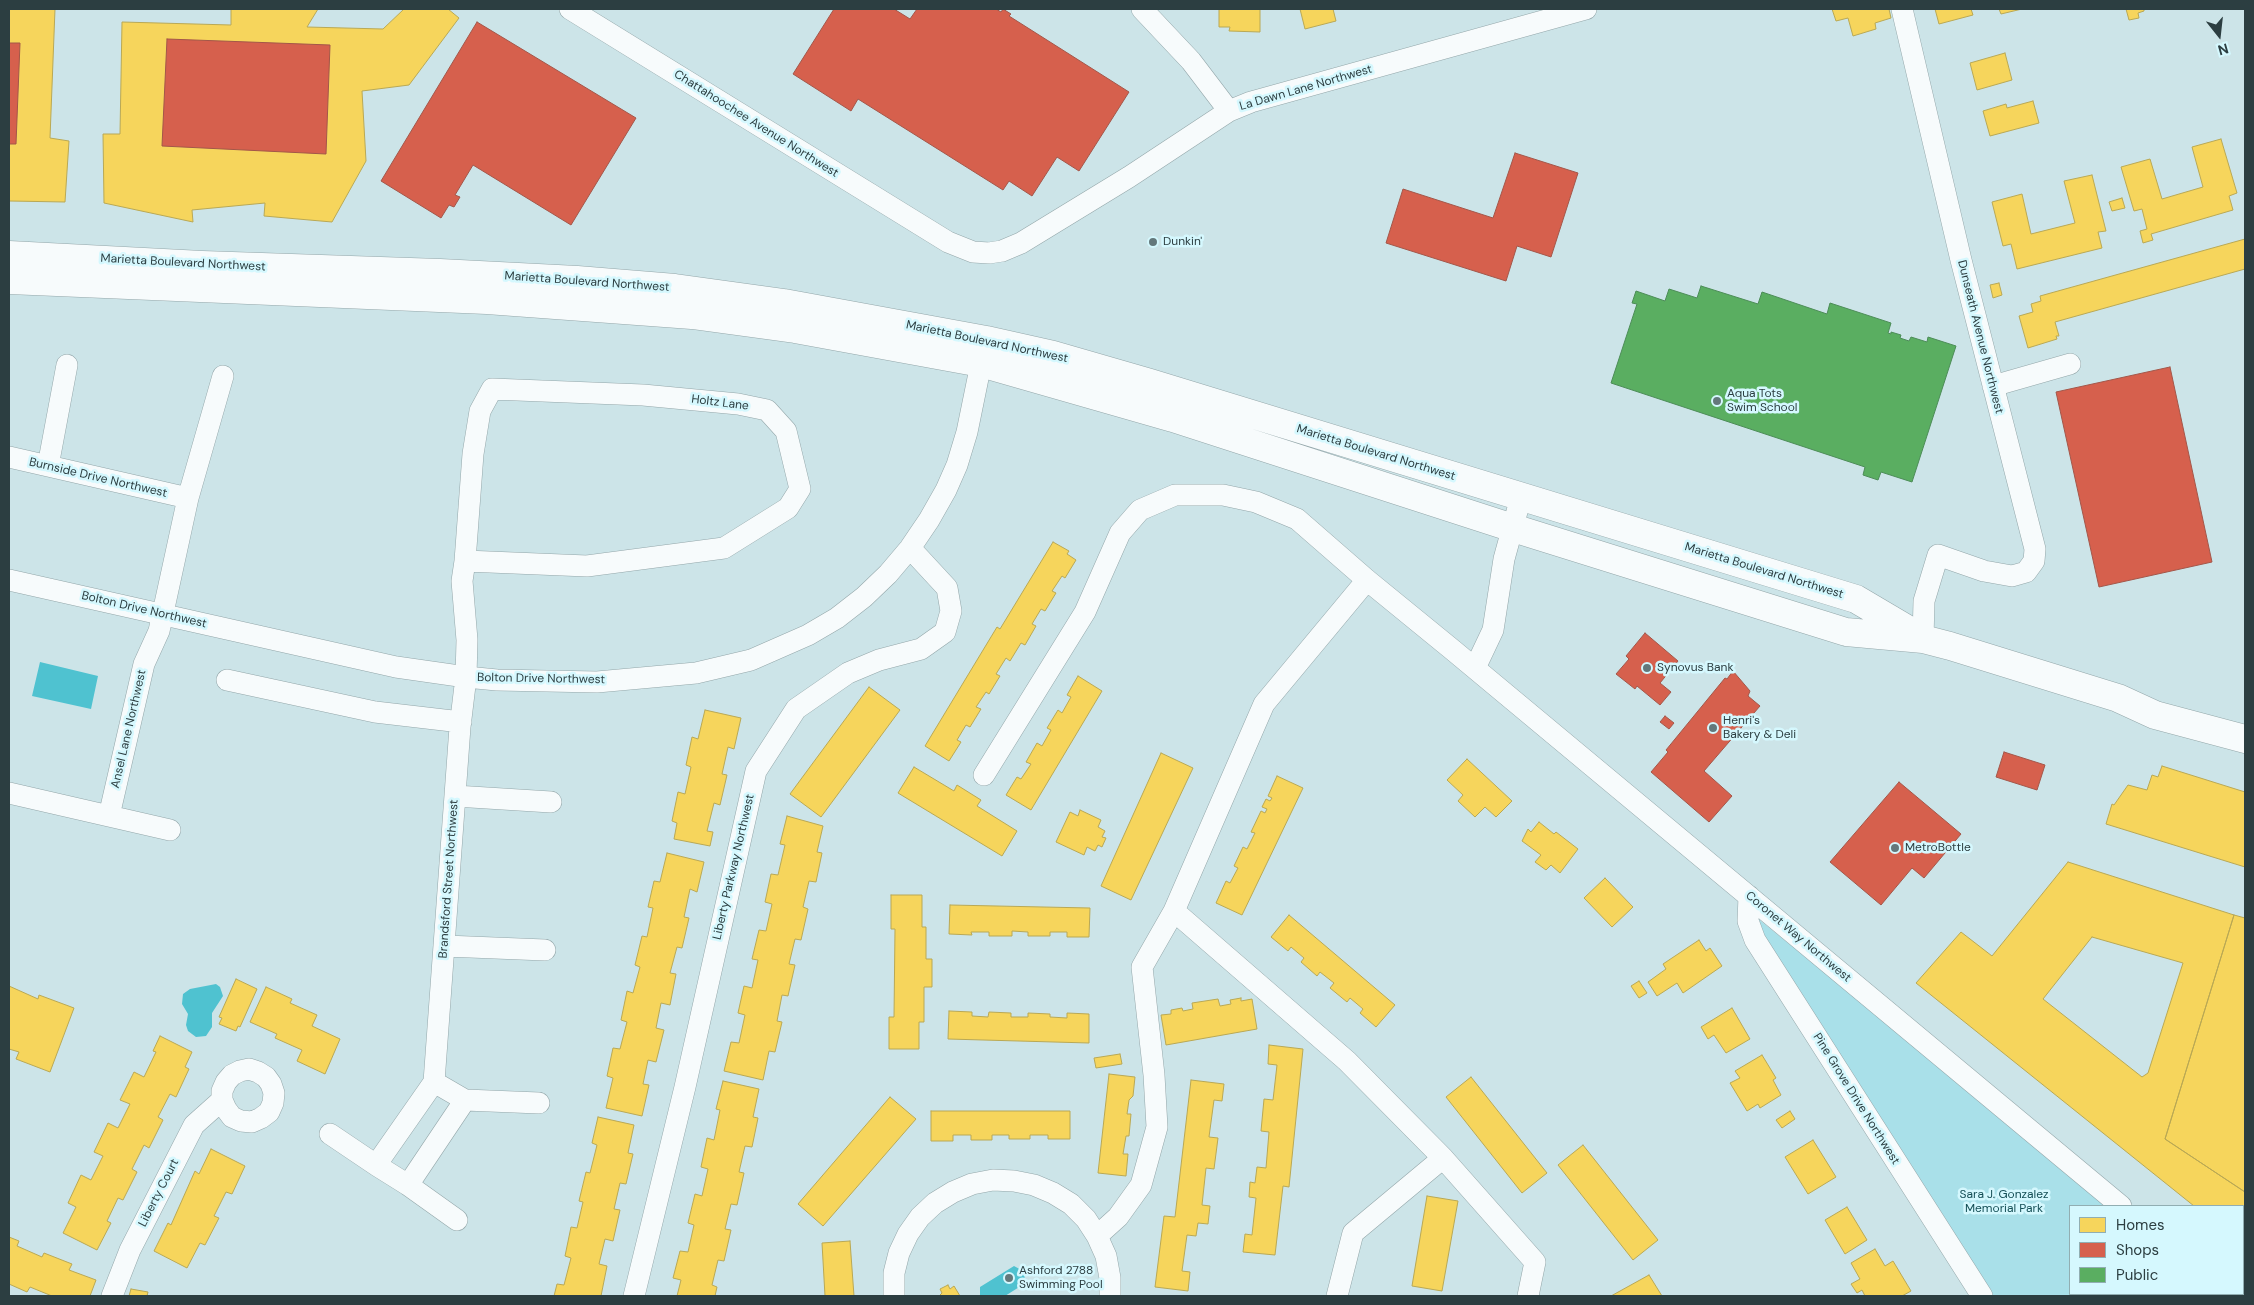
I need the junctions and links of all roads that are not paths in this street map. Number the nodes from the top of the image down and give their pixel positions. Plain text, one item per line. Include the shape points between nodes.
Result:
1 (570, 9) edge
2 (1142, 9) edge
3 (1586, 9) edge
4 (1902, 9) edge
5 (1229, 111) junction
6 (941, 239) joint
7 (9, 255) edge
8 (9, 280) edge
9 (984, 352) junction
10 (2070, 364) dead end
11 (67, 365) dead end
12 (223, 376) dead end
13 (1992, 386) junction
14 (9, 457) edge
15 (48, 466) junction
16 (188, 498) junction
17 (1521, 498) junction
18 (1513, 528) junction
19 (910, 548) junction
20 (465, 561) junction
21 (9, 580) edge
22 (1367, 580) junction
23 (164, 615) junction
24 (1923, 639) junction
25 (1475, 668) junction
26 (466, 677) junction
27 (228, 680) dead end
28 (460, 722) junction
29 (2245, 739) edge
30 (984, 775) dead end
31 (9, 794) edge
32 (455, 796) junction
33 (552, 802) dead end
34 (109, 816) junction
35 (170, 830) dead end
36 (1749, 896) junction
37 (1174, 911) junction
38 (445, 946) junction
39 (545, 950) dead end
40 (434, 1082) junction
41 (222, 1100) dead end
42 (464, 1100) junction
43 (539, 1103) dead end
44 (330, 1134) dead end
45 (1443, 1158) junction
46 (376, 1165) junction
47 (408, 1185) junction
48 (2120, 1205) edge
49 (457, 1220) dead end
50 (1098, 1236) junction
51 (112, 1296) edge
52 (634, 1296) edge
53 (894, 1296) edge
54 (1110, 1296) edge
55 (1337, 1296) edge
56 (1528, 1296) edge
57 (1982, 1296) edge

1 - 6 street, Chattahoochee Avenue Northwest
2 - 5 street via 1190,61
3 - 5 street, La Dawn Lane Northwest via 1251,102
4 - 13 street, Dunseath Avenue Northwest
5 - 6 street, La Dawn Lane Northwest via 1022,243 1002,251 973,252
7 - 9 main road, Marietta Boulevard Northwest via 449,273 675,288 784,303
8 - 9 main road via 487,300 692,315
9 - 17 main road, Marietta Boulevard Northwest via 1053,356
9 - 18 main road via 1173,418
9 - 19 street, Bolton Drive Northwest via 957,465 946,490
10 - 13 street
11 - 15 street
12 - 16 street
13 - 24 street, Dunseath Avenue Northwest via 2035,549 2034,561 2026,572 2012,576 1984,571 1938,555 1924,601
14 - 15 street, Burnside Drive Northwest
15 - 16 street, Burnside Drive Northwest
16 - 23 street
17 - 18 street
17 - 24 main road, Marietta Boulevard Northwest via 1856,599
18 - 24 main road via 1846,632
18 - 25 street via 1504,559 1493,630
19 - 26 street, Bolton Drive Northwest via 888,574 837,618 808,636 751,660 696,673 597,682
19 - 52 street, Liberty Parkway Northwest via 947,588 951,612 945,632 921,649 879,660 848,673 796,710 756,772
20 - 20 street, Holtz Lane via 473,454 480,411 492,389 643,395 738,404 767,410 786,431 800,489 788,508 724,548 586,566
20 - 26 street, Holtz Lane via 462,581 467,640
21 - 23 street, Bolton Drive Northwest
22 - 25 street, Coronet Way Northwest
22 - 30 street, Coronet Way Northwest via 1297,519 1256,502 1223,495 1175,495 1140,510 1120,533 1085,612
22 - 37 street via 1264,704
23 - 26 street, Bolton Drive Northwest via 396,667
23 - 34 street, Ansel Lane Northwest via 144,664
24 - 29 main road via 2118,698 2155,715
25 - 36 street, Coronet Way Northwest
26 - 28 street, Brandsford Street Northwest
27 - 28 street via 375,712
28 - 32 street, Brandsford Street Northwest
31 - 34 street
32 - 33 street
32 - 38 street, Brandsford Street Northwest
34 - 35 street
36 - 48 street, Coronet Way Northwest
36 - 57 street, Pine Grove Drive Northwest via 1748,921 1755,940
37 - 45 street via 1347,1061
37 - 50 street via 1142,967 1157,1127 1141,1186 1118,1217
38 - 39 street
38 - 40 street, Brandsford Street Northwest
40 - 42 street
40 - 46 street
41 - 51 street, Liberty Court via 194,1124 130,1250
42 - 43 street
42 - 47 street
44 - 46 street
45 - 55 street via 1353,1233
45 - 56 street via 1535,1262
46 - 47 street
47 - 49 street
50 - 53 street via 1071,1204 1041,1188 1014,1181 972,1184 936,1203 908,1234 894,1273
50 - 54 street via 1106,1256

